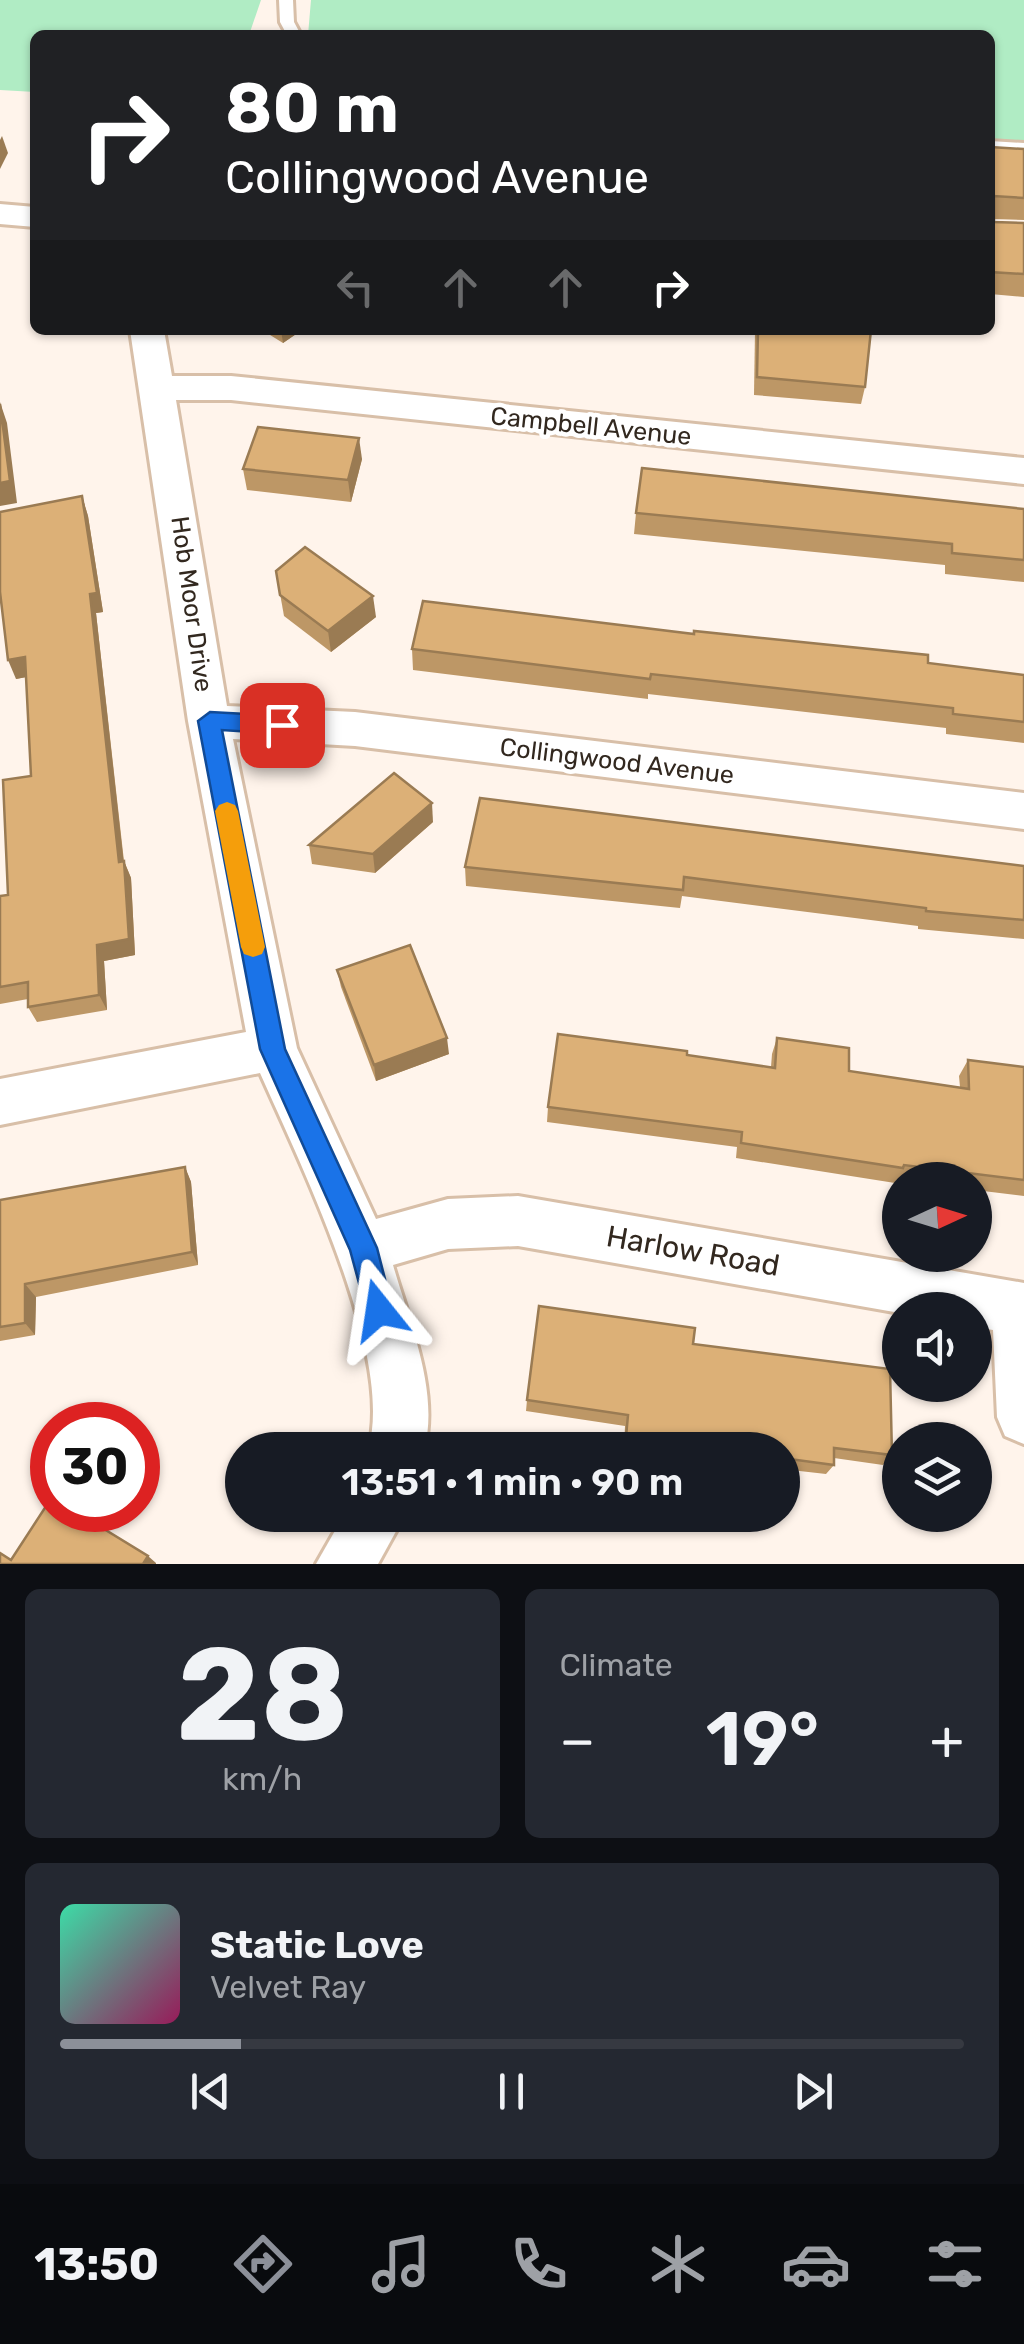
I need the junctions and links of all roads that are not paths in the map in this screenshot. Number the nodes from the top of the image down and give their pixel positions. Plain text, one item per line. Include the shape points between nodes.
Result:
1 (286, 0) edge
2 (291, 30) edge
3 (995, 146) edge
4 (1024, 148) edge
5 (0, 214) edge
6 (30, 217) edge
7 (149, 335) edge
8 (157, 388) junction
9 (1024, 471) edge
10 (210, 721) junction
11 (1024, 812) edge
12 (273, 1049) junction
13 (0, 1102) edge
14 (363, 1248) junction
15 (1021, 1308) edge
16 (1024, 1417) edge
17 (400, 1432) edge
18 (366, 1532) edge
19 (345, 1564) edge

1 - 2 lane
3 - 4 lane
5 - 6 street
7 - 8 street, Hob Moor Drive
8 - 9 street, Campbell Avenue via 231,388
8 - 10 street, Hob Moor Drive
10 - 11 street, Collingwood Avenue via 355,729
10 - 12 street, Hob Moor Drive
12 - 13 street
12 - 14 street, Hob Moor Drive
14 - 15 street, Harlow Road via 448,1224 518,1221
14 - 17 street, Hob Moor Drive via 396,1372
15 - 16 street
18 - 19 street

